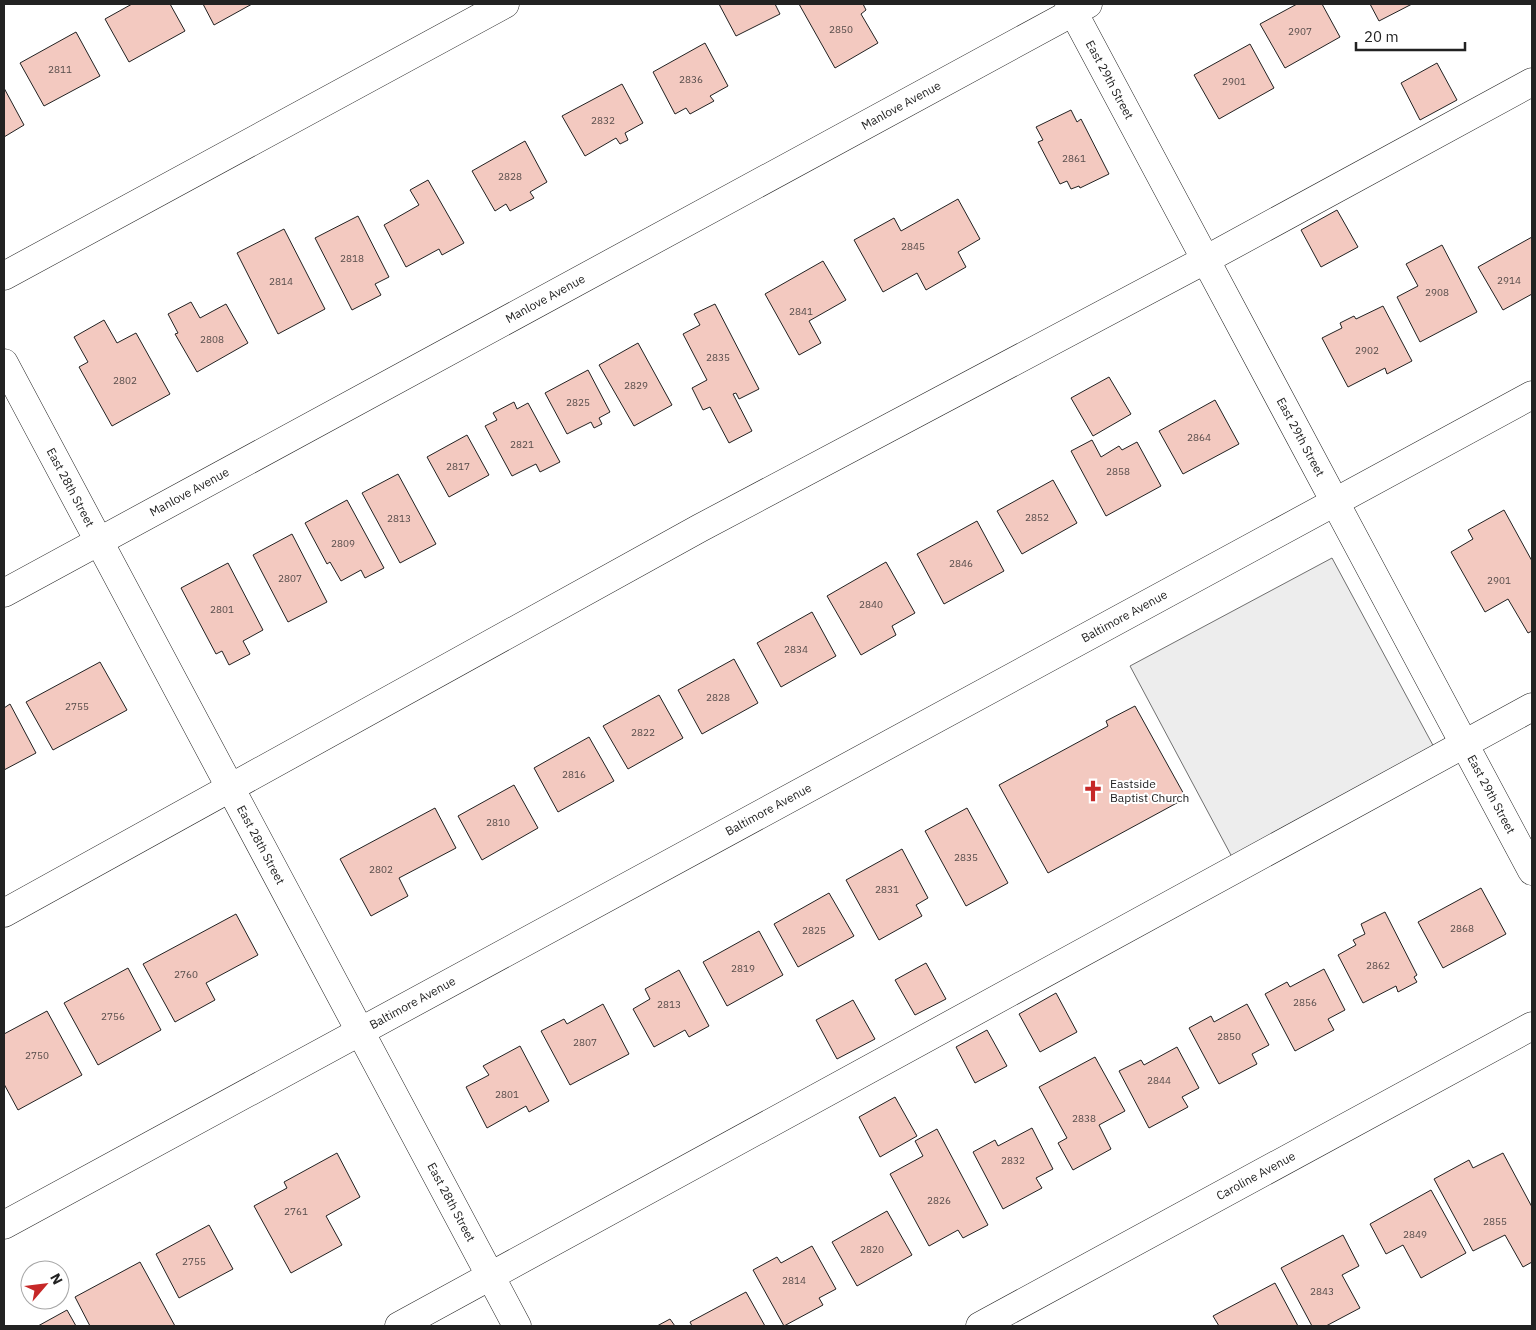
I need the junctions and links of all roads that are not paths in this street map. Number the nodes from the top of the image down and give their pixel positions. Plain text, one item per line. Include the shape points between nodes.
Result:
1 (505, 4) edge
2 (1077, 6) edge
3 (1532, 82) edge
4 (1205, 260) junction
5 (4, 276) edge
6 (4, 363) edge
7 (1532, 395) edge
8 (1334, 502) junction
9 (98, 542) junction
10 (4, 593) edge
11 (1532, 707) edge
12 (1464, 744) junction
13 (230, 788) junction
14 (1532, 871) edge
15 (4, 913) edge
16 (1532, 1026) edge
17 (359, 1033) junction
18 (4, 1225) edge
19 (491, 1277) junction
20 (399, 1326) edge
21 (517, 1326) edge
22 (980, 1326) edge

1 - 5 street
2 - 4 street, East 29th Street
2 - 9 street, Manlove Avenue
3 - 4 street
4 - 8 street, East 29th Street
4 - 13 street via 700,528
6 - 9 street, East 28th Street
7 - 8 street, Baltimore Avenue
8 - 12 street, East 29th Street
8 - 17 street, Baltimore Avenue
9 - 10 street, Manlove Avenue
9 - 13 street, East 28th Street
11 - 12 street
12 - 14 street, East 29th Street
12 - 19 street
13 - 15 street
13 - 17 street, East 28th Street
16 - 22 street, Caroline Avenue
17 - 18 street, Baltimore Avenue
17 - 19 street, East 28th Street
19 - 20 street
19 - 21 street, East 28th Street

